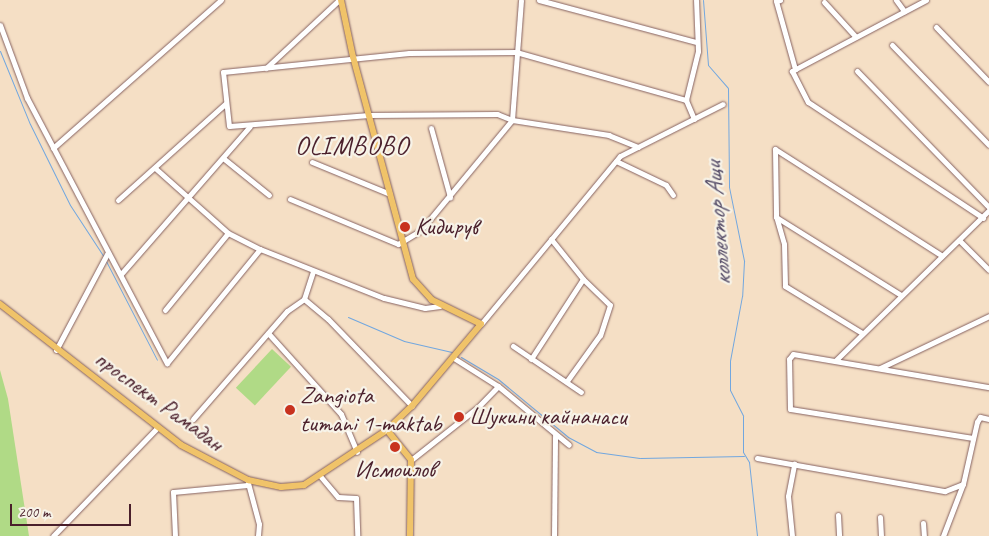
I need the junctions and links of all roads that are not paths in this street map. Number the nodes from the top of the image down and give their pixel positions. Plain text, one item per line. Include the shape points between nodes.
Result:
1 (221, 0) edge
2 (340, 0) edge
3 (521, 0) edge
4 (539, 0) edge
5 (696, 0) edge
6 (780, 0) edge
7 (896, 0) edge
8 (926, 0) edge
9 (824, 2) dead end
10 (904, 11) junction
11 (0, 25) edge
12 (936, 28) dead end
13 (856, 37) junction
14 (696, 42) junction
15 (892, 45) dead end
16 (516, 52) junction
17 (353, 57) junction
18 (266, 68) junction
19 (795, 70) junction
20 (856, 71) dead end
21 (989, 82) edge
22 (686, 100) junction
23 (226, 103) junction
24 (723, 104) dead end
25 (369, 115) junction
26 (694, 119) junction
27 (512, 120) junction
28 (250, 126) junction
29 (432, 128) dead end
30 (989, 144) edge
31 (638, 147) junction
32 (53, 148) junction
33 (223, 158) junction
34 (616, 161) junction
35 (312, 162) dead end
36 (155, 168) junction
37 (390, 194) junction
38 (269, 195) dead end
39 (673, 195) dead end
40 (187, 197) junction
41 (450, 197) junction
42 (290, 199) dead end
43 (118, 200) dead end
44 (989, 208) edge
45 (776, 216) junction
46 (983, 218) junction
47 (228, 232) junction
48 (551, 239) junction
49 (959, 240) junction
50 (403, 243) junction
51 (260, 249) junction
52 (106, 255) junction
53 (942, 256) junction
54 (989, 270) edge
55 (313, 272) junction
56 (121, 274) junction
57 (583, 279) junction
58 (901, 295) junction
59 (304, 298) junction
60 (0, 304) edge
61 (440, 306) junction
62 (166, 310) dead end
63 (989, 316) edge
64 (481, 324) junction
65 (268, 333) junction
66 (862, 334) junction
67 (513, 346) dead end
68 (56, 350) junction
69 (452, 358) junction
70 (531, 359) junction
71 (836, 360) junction
72 (880, 368) junction
73 (567, 381) junction
74 (498, 386) junction
75 (989, 387) edge
76 (581, 392) dead end
77 (412, 406) junction
78 (192, 418) dead end
79 (989, 419) edge
80 (158, 427) junction
81 (386, 430) junction
82 (555, 435) junction
83 (973, 438) junction
84 (569, 445) dead end
85 (357, 452) junction
86 (757, 458) dead end
87 (411, 460) junction
88 (794, 464) junction
89 (321, 477) junction
90 (248, 482) junction
91 (963, 484) junction
92 (838, 515) dead end
93 (880, 517) dead end
94 (923, 523) dead end
95 (53, 536) edge
96 (175, 536) edge
97 (258, 536) edge
98 (357, 536) edge
99 (410, 536) edge
100 (554, 536) edge
101 (792, 536) edge
102 (839, 536) edge
103 (881, 536) edge
104 (924, 536) edge
105 (943, 536) edge

1 - 32 street
2 - 17 main road
2 - 18 street
3 - 16 street
4 - 14 street
5 - 14 street
6 - 19 street via 776,1
7 - 10 street
8 - 10 street
9 - 13 street
10 - 13 street
11 - 32 street via 27,98
12 - 21 street
13 - 19 street
14 - 22 street via 698,51
15 - 30 street
16 - 17 street via 409,52
16 - 22 street
16 - 27 street
17 - 18 street
17 - 25 main road
18 - 23 street via 223,72
19 - 46 street via 792,71 808,102
20 - 44 street
22 - 26 street
23 - 28 street via 228,126
23 - 36 street
24 - 26 street
25 - 27 street via 497,114
25 - 28 street
25 - 37 main road
26 - 31 street
27 - 31 street via 609,135
27 - 41 street
28 - 33 street
29 - 41 street
31 - 34 street
32 - 52 street
33 - 38 street
33 - 40 street
34 - 39 street via 666,184
34 - 48 street
35 - 37 street
36 - 40 street
36 - 43 street
37 - 50 main road
40 - 47 street
40 - 56 street
41 - 50 street via 421,230
42 - 50 street via 398,244
44 - 46 street
45 - 53 street via 775,149
45 - 58 street
45 - 66 street via 784,244 785,286
46 - 49 street
47 - 51 street
47 - 62 street
48 - 57 street
48 - 64 street
49 - 53 street
49 - 54 street
50 - 61 main road via 414,279 424,293
51 - 55 street
51 - 56 street via 167,363
52 - 56 street
52 - 68 street
53 - 58 street
55 - 59 street
55 - 61 street via 384,298 425,308
57 - 70 street
57 - 73 street via 610,305 600,335
58 - 66 street
59 - 65 street via 287,311
59 - 77 street
60 - 68 main road, проспект Рамадан
61 - 64 main road
63 - 72 street
64 - 69 main road, проспект Рамадан
65 - 78 street
65 - 85 street via 341,414
66 - 71 street
67 - 70 street
68 - 80 main road, проспект Рамадан
69 - 74 street
69 - 77 main road, проспект Рамадан
70 - 73 street via 552,375
71 - 72 street
71 - 83 street via 793,354 789,359 790,409
72 - 75 street
73 - 76 street
74 - 82 street
74 - 87 street via 478,407
77 - 81 main road, проспект Рамадан
79 - 83 street via 980,417
80 - 90 main road, проспект Рамадан via 196,455
80 - 95 street
81 - 85 main road, проспект Рамадан
81 - 87 main road
82 - 84 street
82 - 100 street
83 - 91 street
85 - 89 main road, проспект Рамадан
86 - 88 street
87 - 99 main road
88 - 91 street via 945,491
88 - 101 street via 788,496
89 - 90 main road, проспект Рамадан via 292,488
89 - 98 street via 338,497 356,498
90 - 96 street via 173,492
90 - 97 street via 259,524
91 - 105 street
92 - 102 street
93 - 103 street
94 - 104 street

